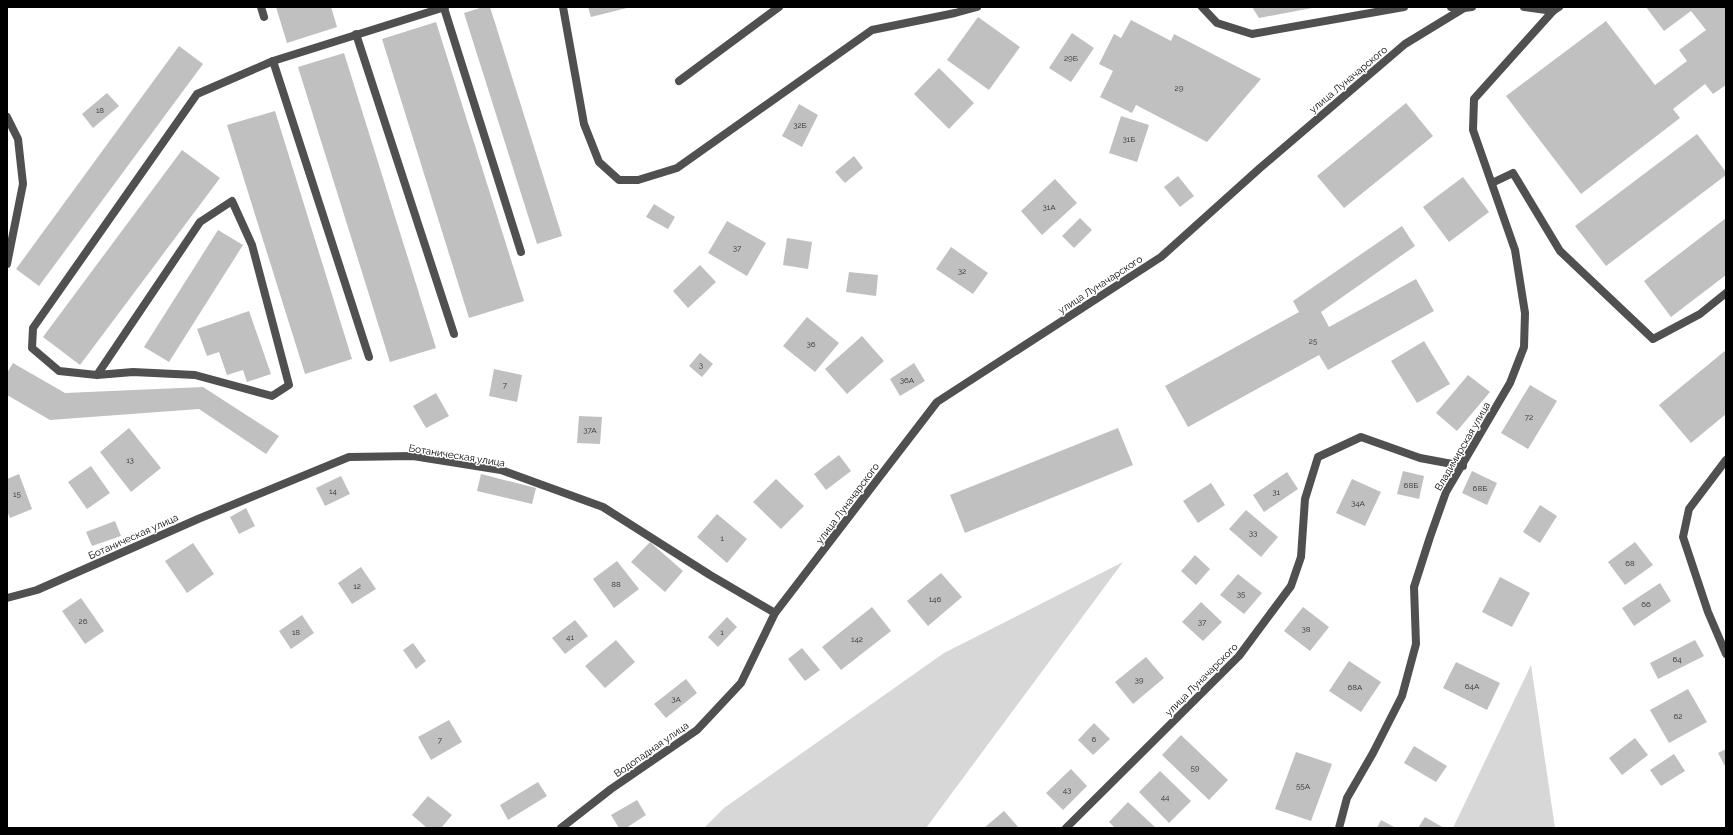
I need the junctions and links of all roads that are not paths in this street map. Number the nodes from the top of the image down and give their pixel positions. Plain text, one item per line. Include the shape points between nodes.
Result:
1 (260, 7) edge
2 (444, 7) edge
3 (563, 7) edge
4 (779, 7) edge
5 (977, 7) edge
6 (1202, 7) edge
7 (1404, 7) edge
8 (1451, 7) edge
9 (1468, 7) edge
10 (1524, 7) edge
11 (1556, 9) edge
12 (264, 17) dead end
13 (356, 34) junction
14 (273, 61) junction
15 (679, 81) dead end
16 (7, 117) edge
17 (1492, 184) junction
18 (521, 252) dead end
19 (7, 264) edge
20 (1726, 293) edge
21 (454, 334) dead end
22 (369, 357) dead end
23 (97, 375) junction
24 (1726, 460) edge
25 (1463, 466) junction
26 (7, 598) edge
27 (775, 613) junction
28 (1726, 654) edge
29 (561, 828) edge
30 (1066, 828) edge
31 (1339, 828) edge

1 - 12 street
2 - 13 street
2 - 18 street
3 - 5 street via 584,124 599,162 619,180 638,180 677,168 872,30
4 - 15 street
6 - 7 street via 1217,22 1252,34
8 - 9 street
9 - 27 street, улица Луначарского via 1405,44 1161,257 937,402
10 - 11 street
11 - 17 street, Владимирская улица via 1474,99 1473,130
13 - 14 street
13 - 21 street
14 - 22 street
14 - 23 street via 197,94 33,328 32,348 59,371
16 - 19 street via 18,139 23,184
17 - 20 street via 1513,173 1560,251 1652,339 1700,314
17 - 25 street, Владимирская улица via 1515,250 1525,313 1524,347 1510,383
23 - 23 street via 200,222 232,201 252,245 289,386 272,396 195,375 133,372
24 - 28 street via 1689,509 1683,537 1708,612
25 - 30 street, улица Луначарского via 1420,458 1361,437 1318,458 1305,499 1301,557 1291,586 1240,656
25 - 31 street, Владимирская улица via 1446,492 1414,588 1416,644 1402,696 1347,798
26 - 27 street, Ботаническая улица via 37,590 198,519 349,458 413,456 500,470 603,507
27 - 29 street, Водопадная улица via 741,683 697,730

